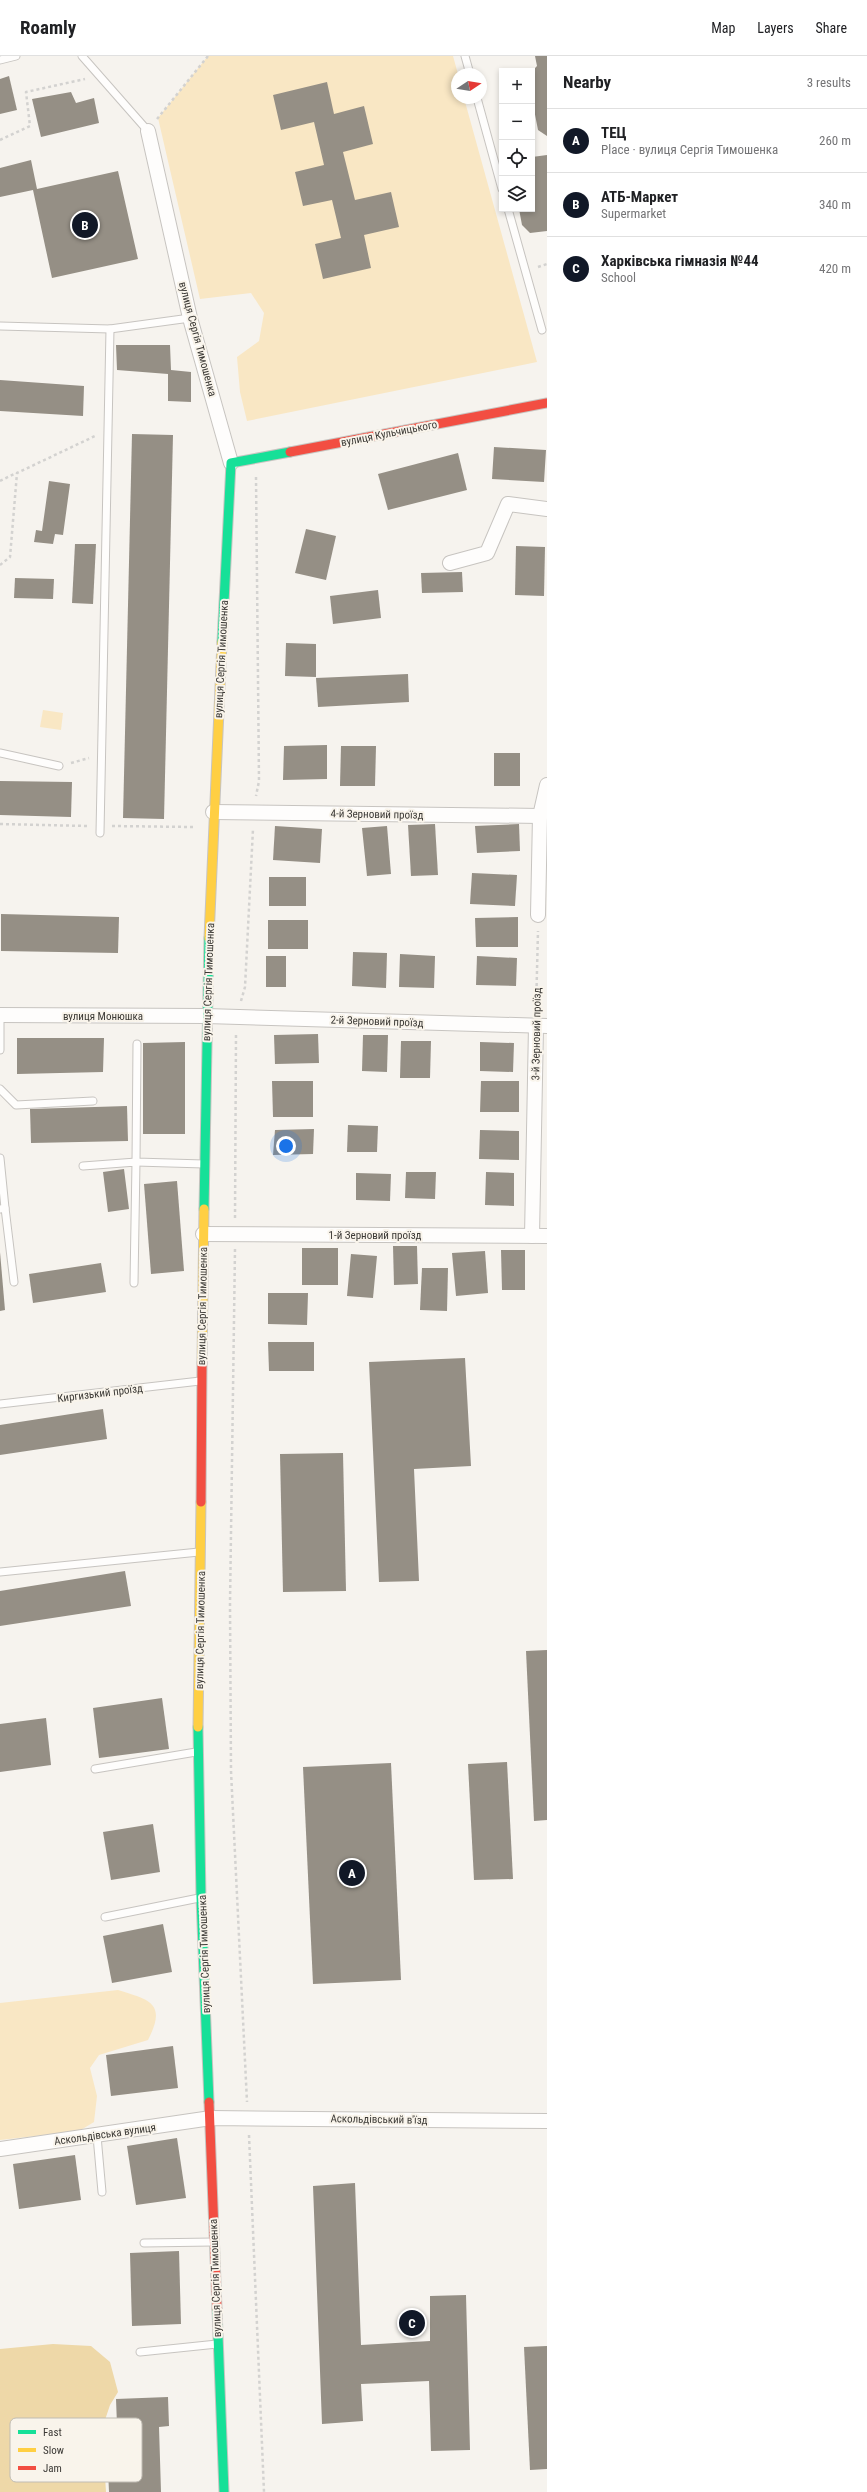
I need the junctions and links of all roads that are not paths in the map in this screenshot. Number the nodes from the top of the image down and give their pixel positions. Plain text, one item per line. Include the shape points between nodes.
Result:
1 (16, 56) edge
2 (82, 56) edge
3 (465, 56) edge
4 (0, 60) edge
5 (468, 68) edge
6 (479, 104) edge
7 (148, 131) joint
8 (499, 178) edge
9 (509, 212) edge
10 (190, 318) junction
11 (0, 326) edge
12 (110, 329) junction
13 (542, 330) dead end
14 (547, 403) edge
15 (231, 463) junction
16 (547, 509) edge
17 (450, 563) dead end
18 (0, 752) edge
19 (59, 766) road end
20 (547, 785) edge
21 (213, 812) junction
22 (540, 816) junction
23 (100, 833) dead end
24 (538, 915) road end
25 (0, 1015) edge
26 (206, 1016) junction
27 (542, 1026) edge
28 (138, 1044) dead end
29 (0, 1050) edge
30 (0, 1089) edge
31 (93, 1102) dead end
32 (0, 1158) edge
33 (136, 1162) junction
34 (204, 1164) junction
35 (83, 1166) dead end
36 (2, 1208) edge
37 (203, 1234) junction
38 (532, 1236) junction
39 (547, 1236) edge
40 (14, 1282) dead end
41 (134, 1283) dead end
42 (201, 1381) junction
43 (0, 1404) edge
44 (200, 1552) junction
45 (0, 1572) edge
46 (198, 1752) junction
47 (95, 1769) dead end
48 (201, 1897) junction
49 (105, 1916) dead end
50 (211, 2118) junction
51 (547, 2121) edge
52 (97, 2136) junction
53 (0, 2149) edge
54 (102, 2192) dead end
55 (214, 2242) junction
56 (144, 2243) dead end
57 (217, 2344) junction
58 (140, 2352) dead end
59 (224, 2492) edge

1 - 4 lane
2 - 7 lane
3 - 5 lane
6 - 8 lane
7 - 10 street, вулиця Сергія Тимошенка
9 - 13 lane
10 - 12 lane
10 - 15 street, вулиця Сергія Тимошенка via 202,352
11 - 12 lane
12 - 23 lane
14 - 15 street, вулиця Кульчицького
15 - 21 street, вулиця Сергія Тимошенка
16 - 17 street via 508,504 487,553
18 - 19 lane
20 - 22 street
21 - 22 street, 4-й Зерновий проїзд
21 - 26 street, вулиця Сергія Тимошенка
22 - 24 street
25 - 26 street, вулиця Монюшка
25 - 29 lane
26 - 27 street, 2-й Зерновий проїзд
26 - 34 street, вулиця Сергія Тимошенка
27 - 38 street, 3-й Зерновий проїзд
28 - 33 lane
30 - 31 lane via 16,1105
32 - 36 lane
33 - 34 lane
33 - 35 lane
33 - 41 lane
34 - 37 street, вулиця Сергія Тимошенка
36 - 40 lane
37 - 38 street, 1-й Зерновий проїзд
37 - 42 street, вулиця Сергія Тимошенка
38 - 39 street, 1-й Зерновий проїзд
42 - 43 lane, Киргизький проїзд
42 - 44 street, вулиця Сергія Тимошенка
44 - 45 lane
44 - 46 street, вулиця Сергія Тимошенка
46 - 47 lane
46 - 48 street, вулиця Сергія Тимошенка
48 - 49 lane
48 - 50 street, вулиця Сергія Тимошенка
50 - 51 street, Аскольдівський в'їзд
50 - 52 street, Аскольдівська вулиця
50 - 55 street, вулиця Сергія Тимошенка
52 - 53 street, Аскольдівська вулиця
52 - 54 lane
55 - 56 lane
55 - 57 street, вулиця Сергія Тимошенка
57 - 58 lane
57 - 59 street, вулиця Сергія Тимошенка

